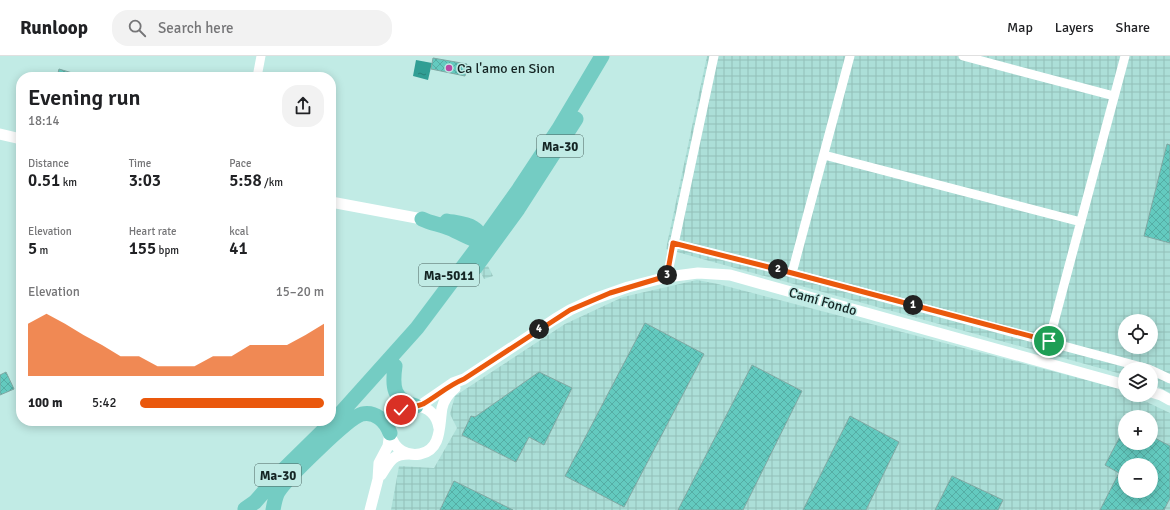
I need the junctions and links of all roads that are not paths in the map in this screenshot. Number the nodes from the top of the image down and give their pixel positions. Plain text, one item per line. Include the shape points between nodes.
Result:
1 (261, 56) edge
2 (602, 56) edge
3 (613, 56) edge
4 (714, 56) edge
5 (850, 56) edge
6 (963, 56) edge
7 (1125, 56) edge
8 (985, 59) edge
9 (258, 72) edge
10 (1114, 96) junction
11 (588, 100) junction
12 (0, 134) edge
13 (16, 138) edge
14 (824, 155) junction
15 (336, 203) edge
16 (506, 207) junction
17 (422, 219) joint
18 (1081, 222) junction
19 (459, 227) junction
20 (673, 243) junction
21 (478, 246) junction
22 (792, 273) junction
23 (667, 276) junction
24 (427, 321) junction
25 (1049, 341) junction
26 (1125, 362) edge
27 (395, 366) junction
28 (1158, 373) edge
29 (464, 379) junction
30 (1170, 379) edge
31 (1118, 383) edge
32 (1158, 394) edge
33 (1170, 400) edge
34 (416, 406) junction
35 (336, 417) edge
36 (327, 426) edge
37 (439, 431) junction
38 (390, 433) junction
39 (334, 435) junction
40 (410, 454) junction
41 (378, 479) junction
42 (370, 509) edge
43 (244, 510) edge
44 (262, 510) edge
45 (273, 510) edge

1 - 9 street
2 - 16 highway via 558,130
3 - 11 highway, Ma-30
4 - 20 street
5 - 14 street
6 - 8 street
7 - 10 street
8 - 10 street
10 - 18 street
11 - 21 highway via 568,124 492,236
11 - 24 highway, Ma-30 via 538,181 502,232
12 - 13 street
14 - 18 street
14 - 22 street
15 - 17 street
16 - 19 highway via 489,220
16 - 21 highway
17 - 19 highway via 434,219
18 - 25 street
19 - 21 highway via 479,232
19 - 24 highway, Ma-5011 via 462,258 436,293
20 - 22 street
20 - 23 street
21 - 24 highway, Ma-30
22 - 25 street
23 - 29 street, Camí Fondo via 610,293 570,310
23 - 31 street, Camí Fondo via 698,273 730,275
24 - 27 highway, Ma-30
24 - 35 highway, Ma-30 via 410,336
25 - 26 street
27 - 34 highway via 393,382 397,395
27 - 39 highway, Ma-30
28 - 30 street
29 - 34 street
29 - 37 street via 445,399
32 - 33 street
34 - 37 street via 431,412
34 - 38 street via 398,412 392,422
36 - 43 highway, Ma-30 via 255,502
37 - 40 street via 435,443 426,452
38 - 39 highway via 381,419 367,414 358,416
38 - 40 street via 397,447
38 - 41 street via 388,446 379,463
39 - 45 highway, Ma-30 via 282,488
40 - 41 street via 399,455 391,460
41 - 42 street
43 - 44 highway, Ma-30

